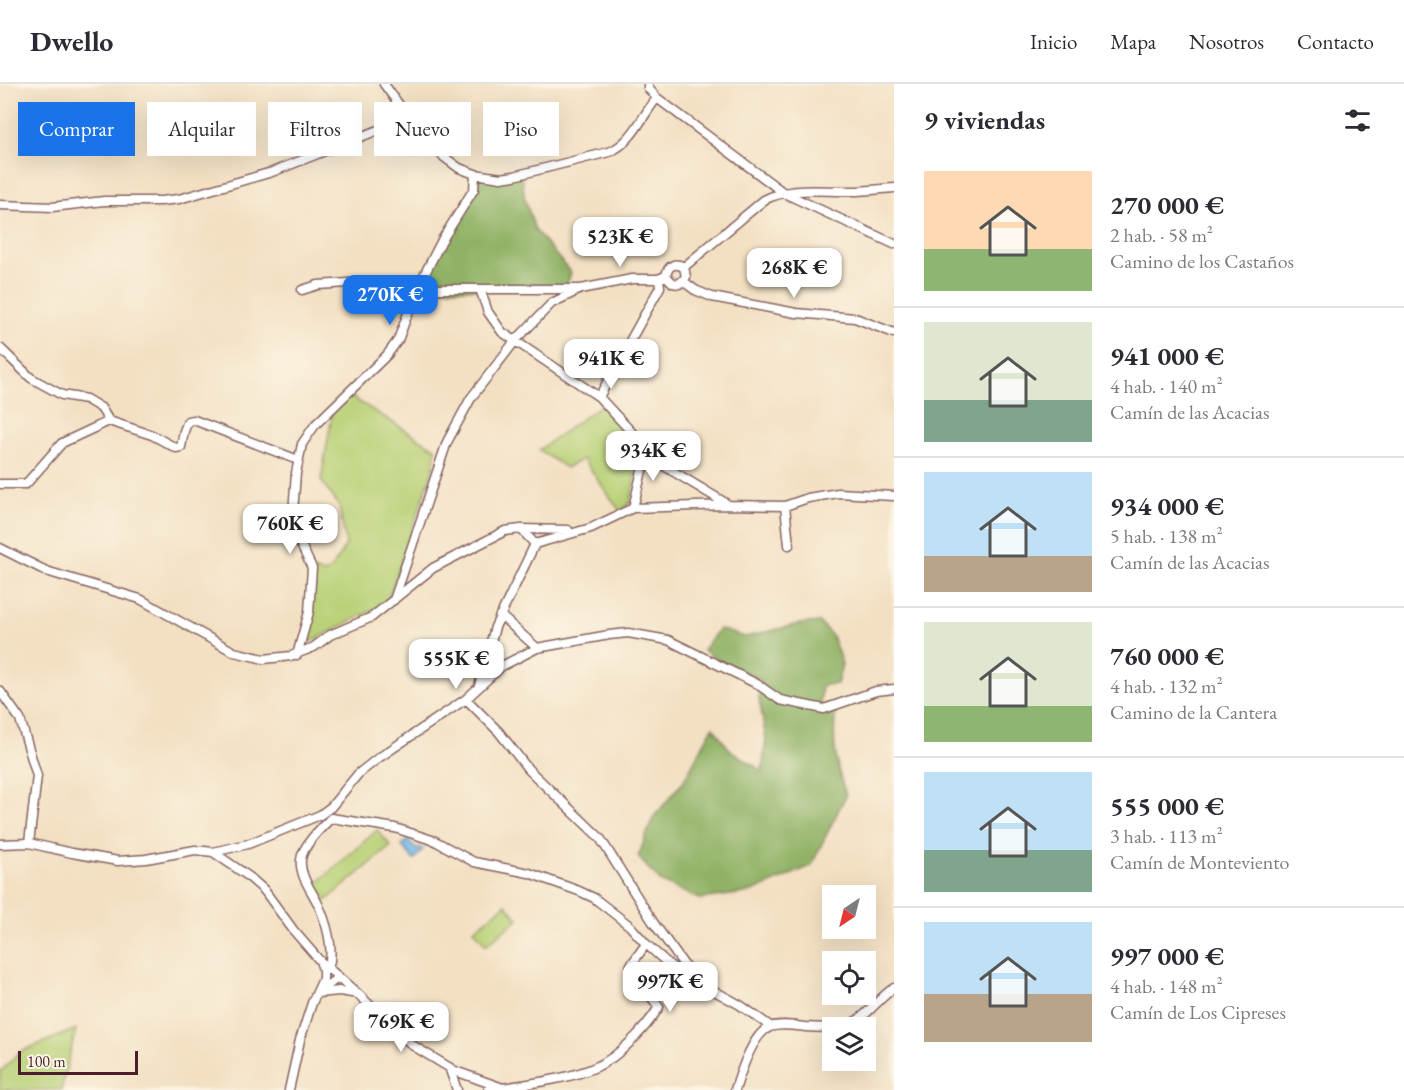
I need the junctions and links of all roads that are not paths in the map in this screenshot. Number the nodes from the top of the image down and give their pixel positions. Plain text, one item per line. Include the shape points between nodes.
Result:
1 (384, 84) edge
2 (648, 84) edge
3 (657, 98) junction
4 (398, 102) edge
5 (374, 132) edge
6 (443, 156) edge
7 (475, 174) junction
8 (894, 188) edge
9 (784, 193) junction
10 (0, 205) edge
11 (894, 244) edge
12 (684, 267) junction
13 (663, 277) junction
14 (683, 281) junction
15 (417, 289) junction
16 (480, 289) junction
17 (537, 289) junction
18 (581, 289) junction
19 (302, 290) dead end
20 (549, 307) junction
21 (894, 333) edge
22 (515, 341) junction
23 (0, 348) edge
24 (599, 397) junction
25 (109, 421) junction
26 (647, 450) junction
27 (298, 460) junction
28 (0, 484) edge
29 (894, 496) edge
30 (728, 505) junction
31 (785, 506) junction
32 (633, 508) junction
33 (521, 529) junction
34 (578, 530) junction
35 (535, 544) junction
36 (789, 545) dead end
37 (0, 548) edge
38 (394, 600) junction
39 (500, 615) junction
40 (537, 648) junction
41 (297, 655) junction
42 (479, 687) junction
43 (894, 689) edge
44 (0, 692) edge
45 (466, 699) junction
46 (29, 843) junction
47 (0, 844) edge
48 (213, 852) junction
49 (646, 944) junction
50 (320, 961) junction
51 (328, 968) junction
52 (339, 977) junction
53 (698, 984) junction
54 (894, 988) edge
55 (317, 993) junction
56 (358, 993) junction
57 (770, 1026) junction
58 (449, 1067) junction
59 (504, 1089) edge
60 (289, 1090) edge
61 (457, 1090) edge
62 (488, 1090) edge
63 (735, 1090) edge

1 - 4 street
2 - 3 street
3 - 7 street via 621,147 513,176
3 - 9 street
5 - 10 street via 272,172 179,199 52,207
6 - 7 street
7 - 15 street via 474,189
8 - 9 street
9 - 11 street
9 - 12 street via 764,201
12 - 13 street via 672,265
12 - 14 street
13 - 14 street via 673,283
13 - 18 street
13 - 24 street
14 - 21 street via 712,297 796,313 855,318
15 - 16 street
15 - 19 street via 363,282
15 - 27 street via 398,340 315,425 302,444
16 - 17 street
16 - 22 street via 493,321
17 - 18 street
17 - 20 street
18 - 20 street
20 - 22 street
22 - 24 street
22 - 38 street via 471,398 447,442
23 - 25 street via 31,378 62,394 86,399 101,408
24 - 26 street
25 - 27 street via 152,435 176,448 181,447 188,421 194,420
25 - 28 street via 62,443 26,484
26 - 30 street via 661,464
26 - 32 street
27 - 41 street via 292,526 312,568 309,612
29 - 31 street via 838,492
30 - 31 street
30 - 32 street
31 - 36 street
32 - 34 street via 612,520
33 - 34 street
33 - 35 street
33 - 38 street via 505,531 433,568
34 - 35 street
35 - 39 street
37 - 41 street via 46,571 140,599 234,652 264,659
38 - 41 street via 372,616
39 - 40 street
39 - 42 street
40 - 42 street via 502,666
40 - 43 street via 628,633 668,640 780,700 824,709 876,691
42 - 45 street
44 - 46 street via 20,719 37,776
45 - 48 street via 358,774 320,815 248,844
45 - 53 street via 528,769 600,838
46 - 47 street
46 - 48 street via 118,861 195,850
48 - 50 street via 264,890
49 - 51 street via 630,926 579,891 528,873 474,862 435,841 395,828 331,818 300,858 301,870 319,905 326,931 331,956
49 - 53 street via 683,977
49 - 59 street via 631,964 658,1007 650,1022 596,1067
50 - 51 street
50 - 55 street via 323,969
51 - 52 street
52 - 55 street
52 - 56 street
53 - 57 street via 740,1005
54 - 57 street via 849,1025
55 - 56 street
55 - 60 street via 300,1040
56 - 58 street via 412,1045
57 - 63 street via 747,1054
58 - 59 street
58 - 61 street
59 - 62 street

